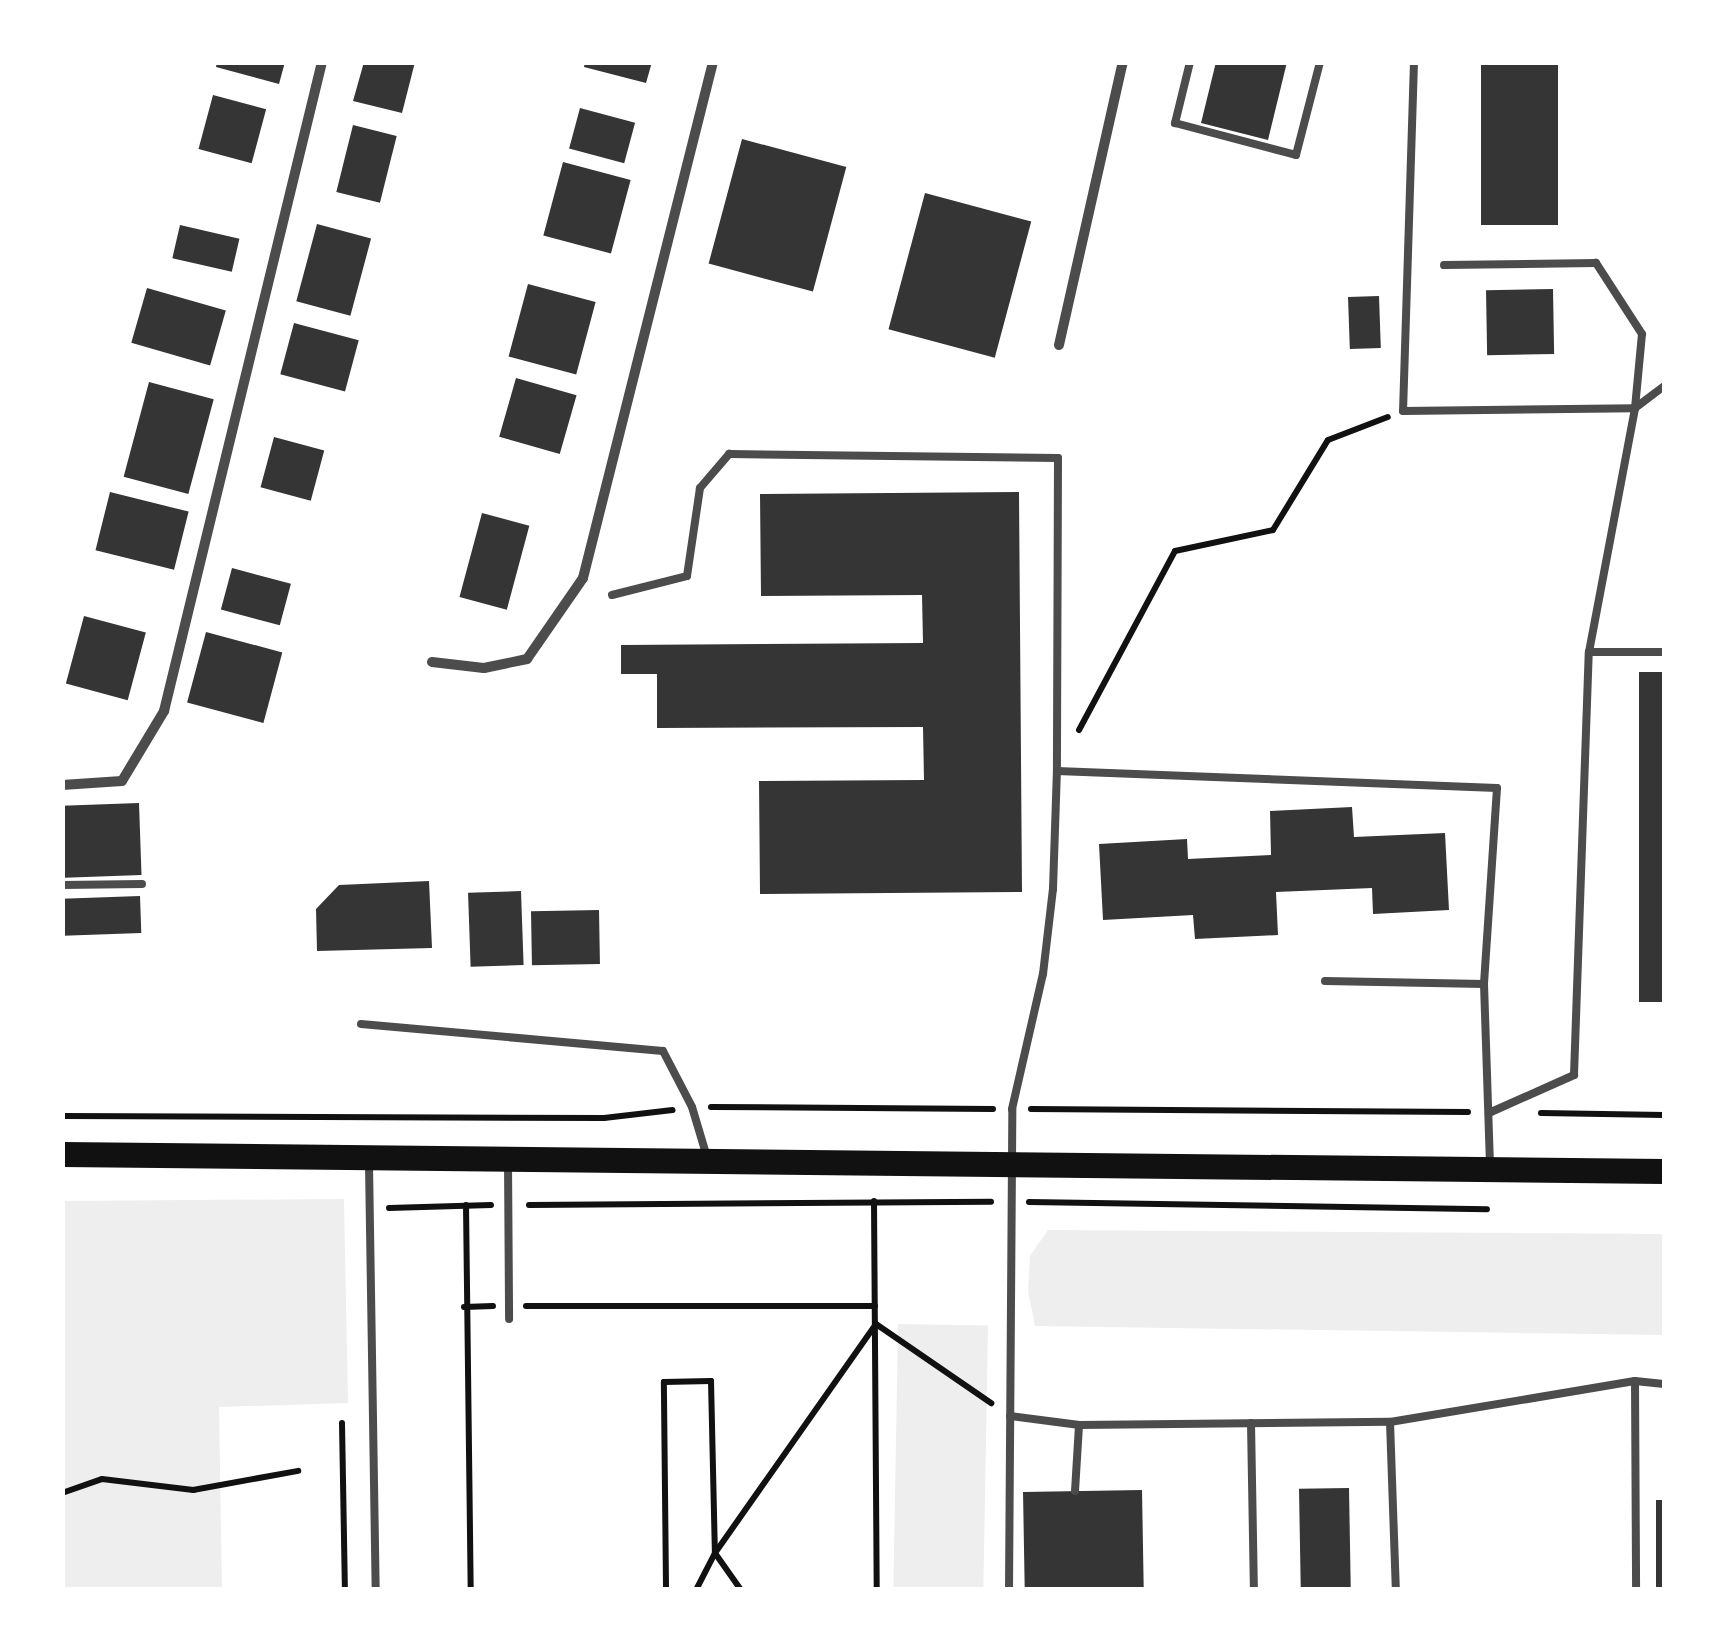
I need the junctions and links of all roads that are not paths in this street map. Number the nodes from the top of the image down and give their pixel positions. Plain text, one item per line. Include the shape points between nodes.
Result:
1 (322, 62) edge
2 (713, 62) edge
3 (1124, 62) edge
4 (1190, 62) edge
5 (1320, 62) edge
6 (1414, 62) edge
7 (1444, 266) dead end
8 (1059, 345) dead end
9 (1664, 386) edge
10 (1635, 408) junction
11 (612, 595) dead end
12 (1589, 652) junction
13 (1664, 652) edge
14 (432, 662) dead end
15 (1057, 771) junction
16 (62, 786) edge
17 (142, 884) dead end
18 (62, 885) edge
19 (1325, 981) dead end
20 (1484, 984) junction
21 (361, 1024) dead end
22 (1491, 1112) junction
23 (62, 1154) edge
24 (368, 1156) junction
25 (508, 1158) junction
26 (708, 1161) junction
27 (1012, 1162) junction
28 (1490, 1168) junction
29 (1664, 1171) edge
30 (510, 1319) dead end
31 (1635, 1381) junction
32 (1664, 1384) edge
33 (373, 1390) junction
34 (387, 1390) dead end
35 (1010, 1416) junction
36 (1390, 1422) junction
37 (1251, 1423) junction
38 (1079, 1425) junction
39 (1075, 1491) dead end
40 (376, 1590) edge
41 (1009, 1590) edge
42 (1254, 1590) edge
43 (1396, 1590) edge
44 (1636, 1590) edge

1 - 16 street via 164,711 122,781
2 - 14 street via 582,578 526,659 484,668
3 - 8 street
4 - 5 lane via 1175,123 1296,155
6 - 10 lane via 1403,411
7 - 10 lane via 1596,264 1642,334
9 - 10 lane
10 - 12 lane
11 - 15 lane via 687,576 700,488 729,454 1058,458
12 - 13 lane
12 - 22 lane via 1574,1075
15 - 20 lane via 1496,788
15 - 27 lane via 1053,889 1043,974 1012,1109
17 - 18 lane
19 - 20 lane
20 - 22 lane
21 - 26 lane via 664,1051
22 - 28 lane
23 - 24 main road
24 - 25 main road
24 - 33 lane
25 - 26 main road
25 - 30 lane
26 - 27 main road
27 - 28 main road
27 - 35 lane
28 - 29 main road
31 - 32 lane
31 - 36 lane
31 - 44 lane
33 - 34 lane
33 - 40 lane
35 - 38 lane
35 - 41 lane
36 - 37 lane
36 - 43 lane
37 - 38 lane
37 - 42 lane
38 - 39 lane

